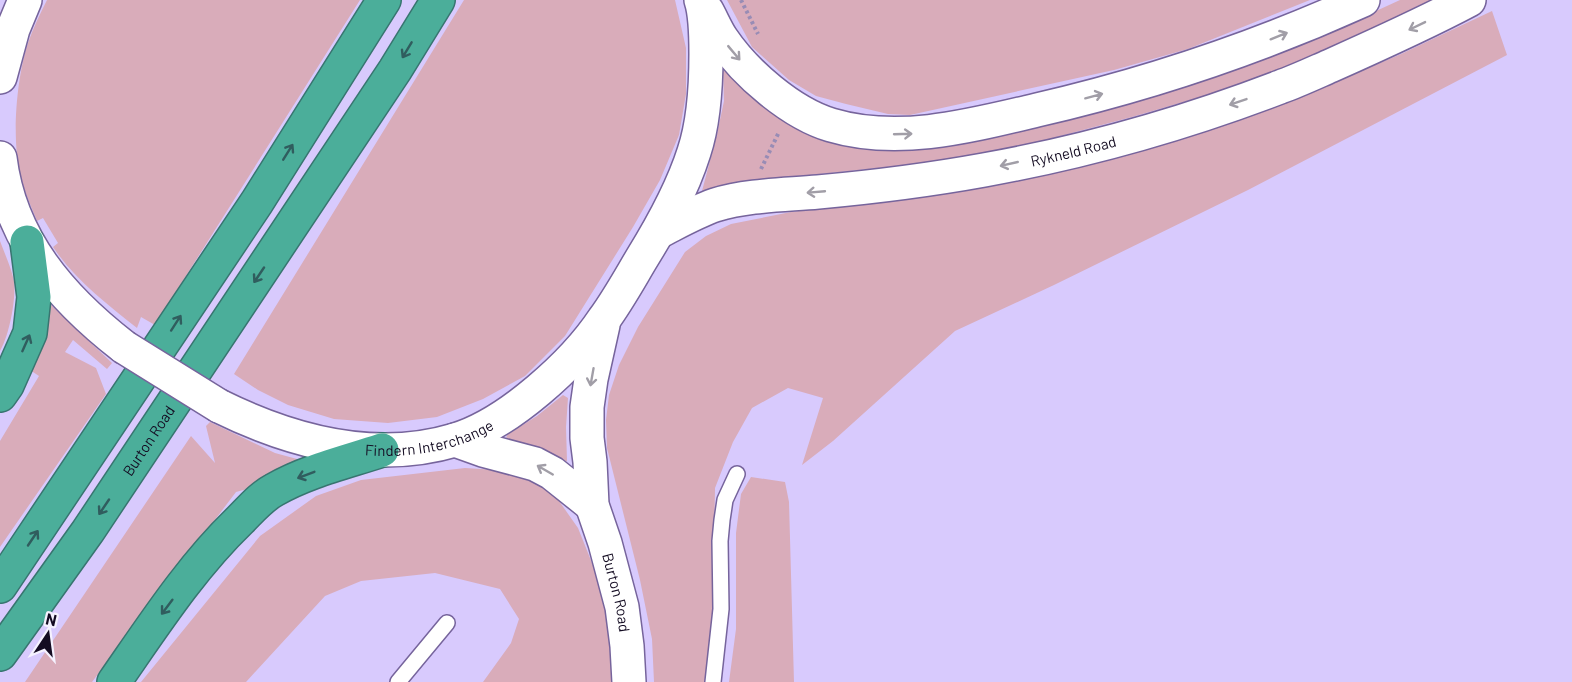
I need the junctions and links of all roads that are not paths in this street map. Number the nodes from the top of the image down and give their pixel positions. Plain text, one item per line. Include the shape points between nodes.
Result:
1 (25, 0) edge
2 (384, 0) edge
3 (438, 0) edge
4 (1363, 0) edge
5 (1469, 0) edge
6 (702, 2) edge
7 (0, 77) edge
8 (0, 158) edge
9 (658, 232) junction
10 (27, 242) junction
11 (604, 320) junction
12 (0, 395) edge
13 (455, 440) junction
14 (381, 450) junction
15 (737, 474) dead end
16 (592, 505) junction
17 (0, 586) edge
18 (447, 624) dead end
19 (0, 654) edge
20 (114, 682) edge
21 (398, 682) edge
22 (629, 682) edge
23 (713, 682) edge

1 - 7 street
17 -> 2 highway via 257,202
3 -> 19 highway, Burton Road via 88,531
6 -> 4 street via 736,57 793,106 832,125 902,135 957,128 1087,99 1175,74
5 -> 9 street, Rykneld Road via 1379,45 1281,87 1184,120 985,170 716,205
6 - 9 street, Findern Interchange via 706,68 701,125 684,180
8 - 10 street, Findern Interchange via 6,190
9 - 11 street, Findern Interchange
12 -> 10 highway via 30,333 34,297
10 - 14 street, Findern Interchange, bridge via 48,274 96,325 219,406 300,438 337,447
11 - 13 street, Findern Interchange via 569,361 526,401 477,432
11 -> 16 street, Burton Road via 587,407
13 - 14 street, Findern Interchange
16 -> 13 street via 552,472
14 -> 20 highway via 298,478 261,500 221,538
15 - 23 lane via 725,500 722,520
16 - 22 street, Burton Road via 622,607
18 - 21 lane

